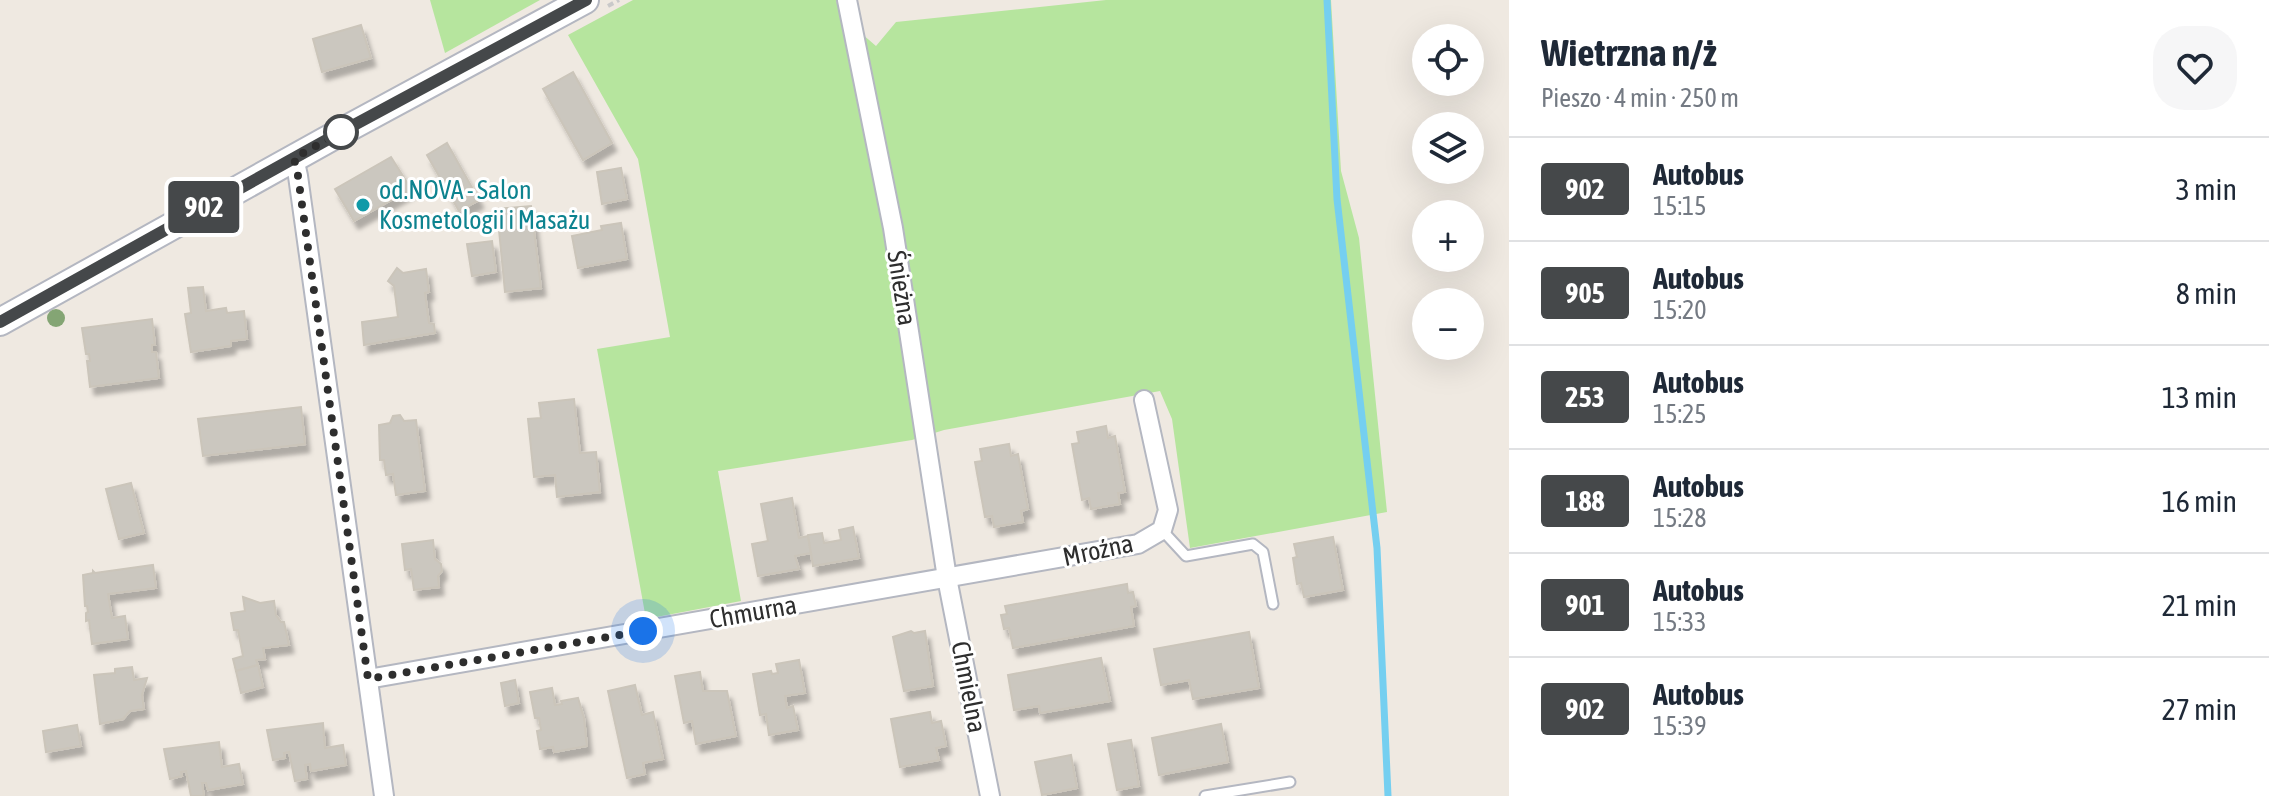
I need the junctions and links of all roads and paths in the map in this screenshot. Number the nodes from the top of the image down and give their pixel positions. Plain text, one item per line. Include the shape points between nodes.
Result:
1 (585, 0) edge
2 (847, 0) edge
3 (294, 158) junction
4 (0, 322) edge
5 (1144, 400) dead end
6 (1162, 530) junction
7 (947, 578) junction
8 (1273, 604) dead end
9 (370, 688) junction
10 (1290, 782) dead end
11 (384, 796) edge
12 (990, 796) edge
13 (1205, 796) edge

1 - 3 street
2 - 7 street, Śnieżna via 893,228
3 - 4 street
3 - 9 street
5 - 6 street, Mroźna via 1168,510
6 - 7 street, Mroźna via 1138,544
6 - 8 lane via 1186,556 1253,544 1263,552
7 - 9 street, Chmurna
7 - 12 street, Chmielna
9 - 11 street
10 - 13 lane

